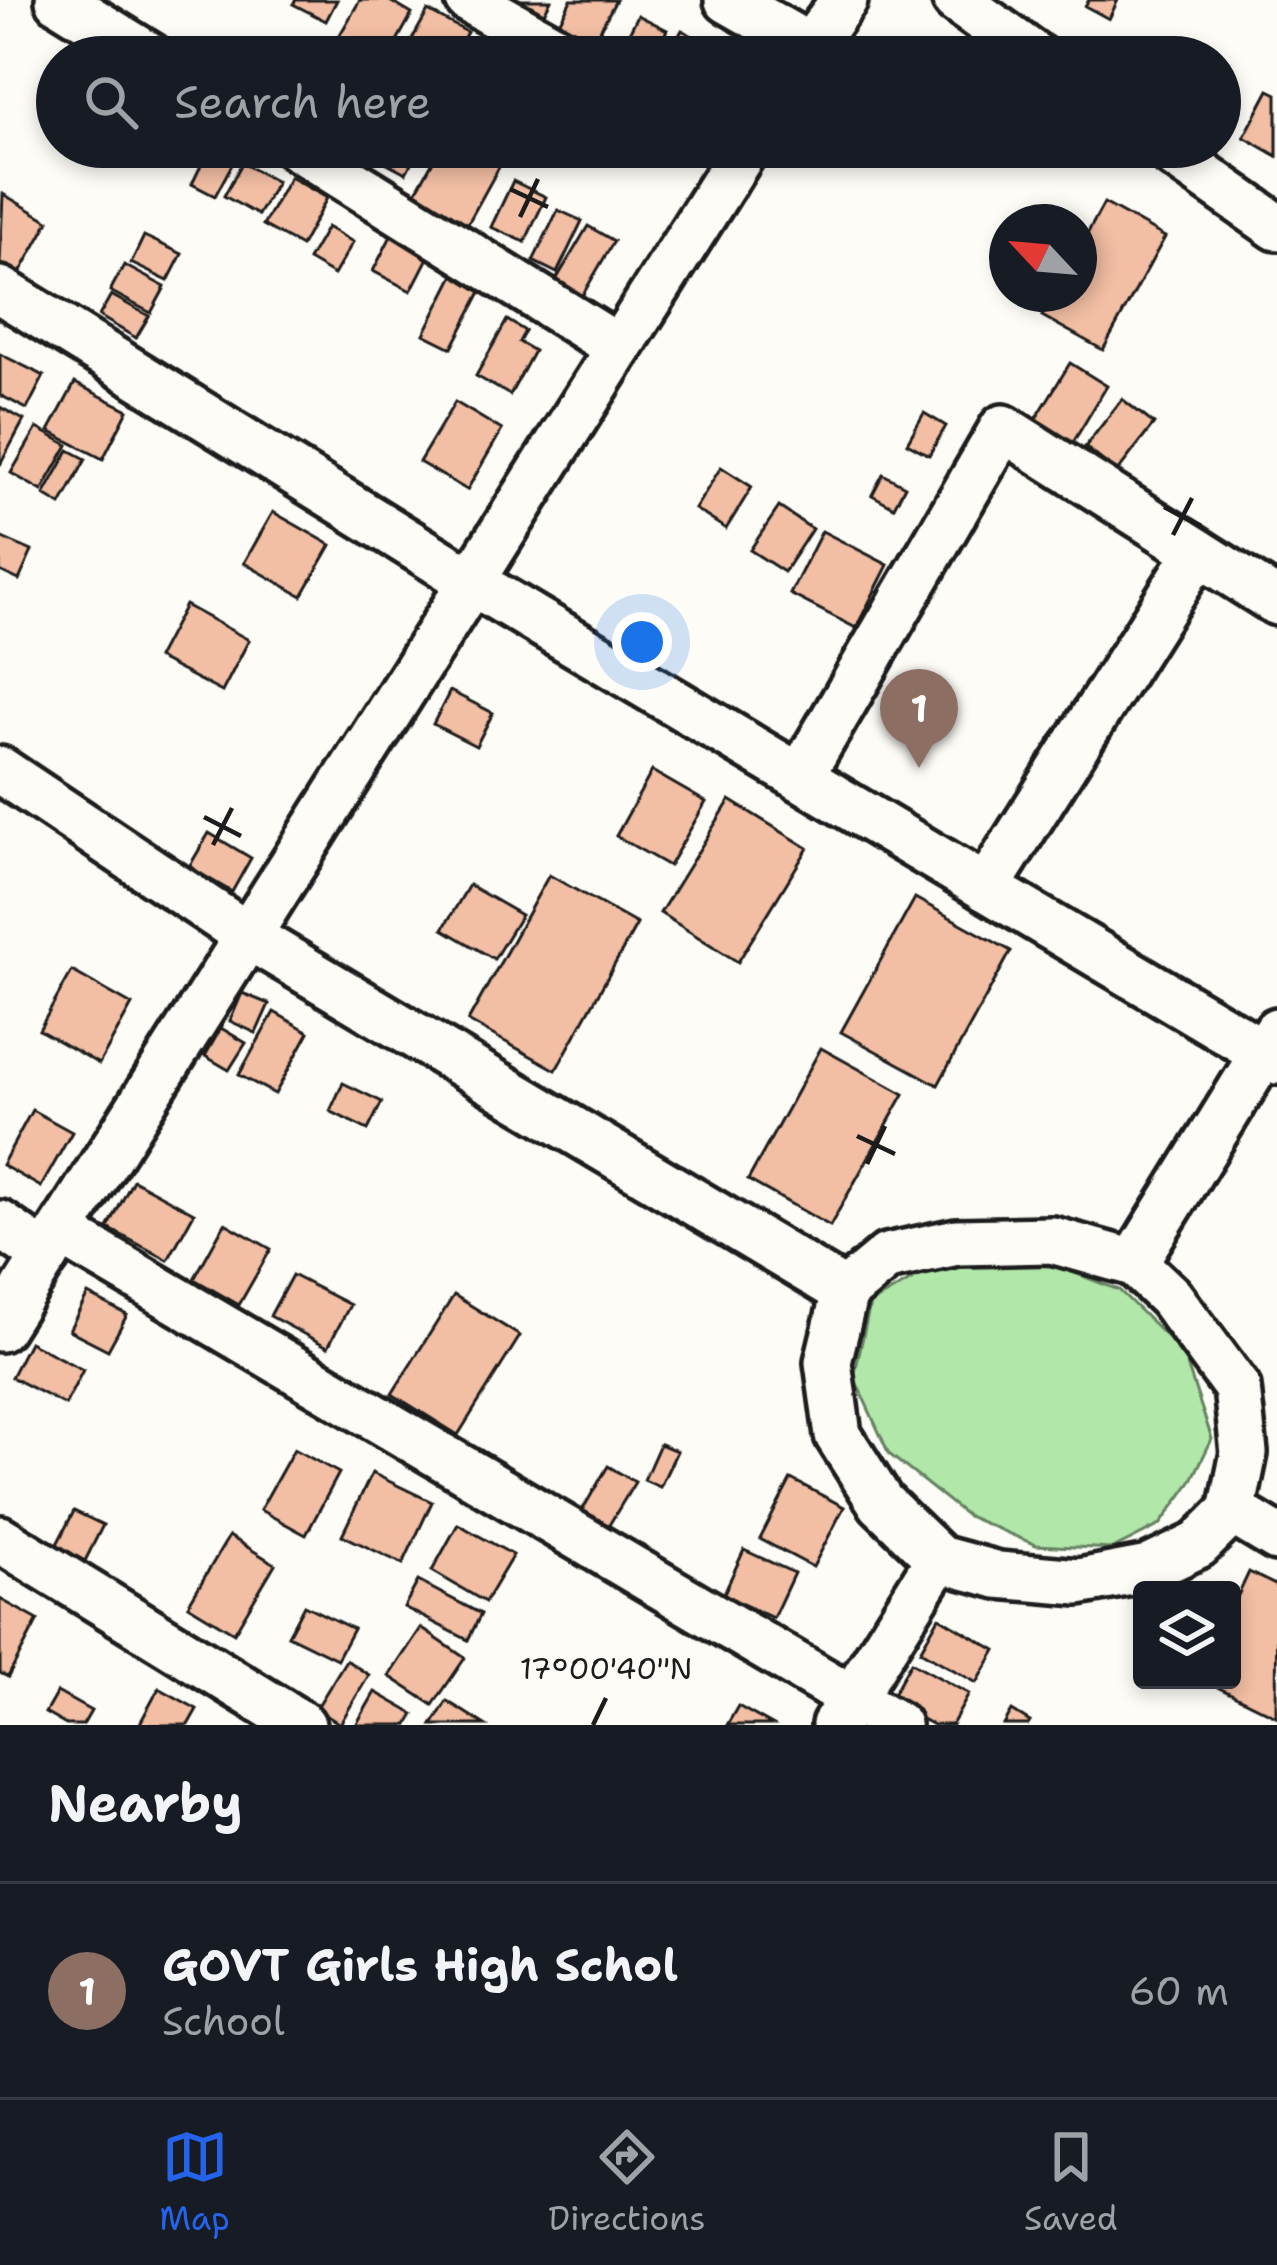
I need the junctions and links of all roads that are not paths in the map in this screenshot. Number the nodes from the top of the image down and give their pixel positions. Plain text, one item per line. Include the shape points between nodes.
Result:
1 (59, 0) edge
2 (469, 0) edge
3 (728, 0) edge
4 (844, 0) edge
5 (956, 0) edge
6 (117, 36) edge
7 (533, 36) edge
8 (782, 36) edge
9 (818, 36) edge
10 (1007, 36) edge
11 (330, 168) edge
12 (728, 168) edge
13 (1193, 168) edge
14 (1277, 227) edge
15 (0, 290) edge
16 (619, 348) junction
17 (1198, 552) junction
18 (472, 582) junction
19 (1277, 602) edge
20 (0, 770) edge
21 (800, 777) junction
22 (986, 888) junction
23 (248, 936) junction
24 (1272, 1048) edge
25 (0, 1224) edge
26 (53, 1244) junction
27 (1134, 1263) junction
28 (845, 1292) junction
29 (0, 1328) edge
30 (1232, 1511) junction
31 (0, 1538) edge
32 (1277, 1538) edge
33 (939, 1559) junction
34 (844, 1711) edge
35 (302, 1725) edge
36 (897, 1725) edge

1 - 6 street
2 - 7 street
3 - 8 street
4 - 9 street
5 - 10 street
11 - 16 street
12 - 16 street
13 - 14 street
15 - 18 street
16 - 18 street
17 - 19 street
17 - 21 street via 1003,428
17 - 22 street
18 - 21 street
18 - 23 street
20 - 23 street
21 - 22 street
22 - 24 street
23 - 26 street
23 - 28 street
24 - 27 street
25 - 26 street
26 - 29 street
26 - 34 street
27 - 28 street via 1052,1240 957,1242 887,1257
27 - 30 street via 1237,1388 1244,1453
28 - 33 street via 829,1362 838,1436 881,1503
30 - 32 street
30 - 33 street via 1198,1545 1148,1569 1079,1582 998,1575
31 - 35 street
33 - 34 street
34 - 36 street

